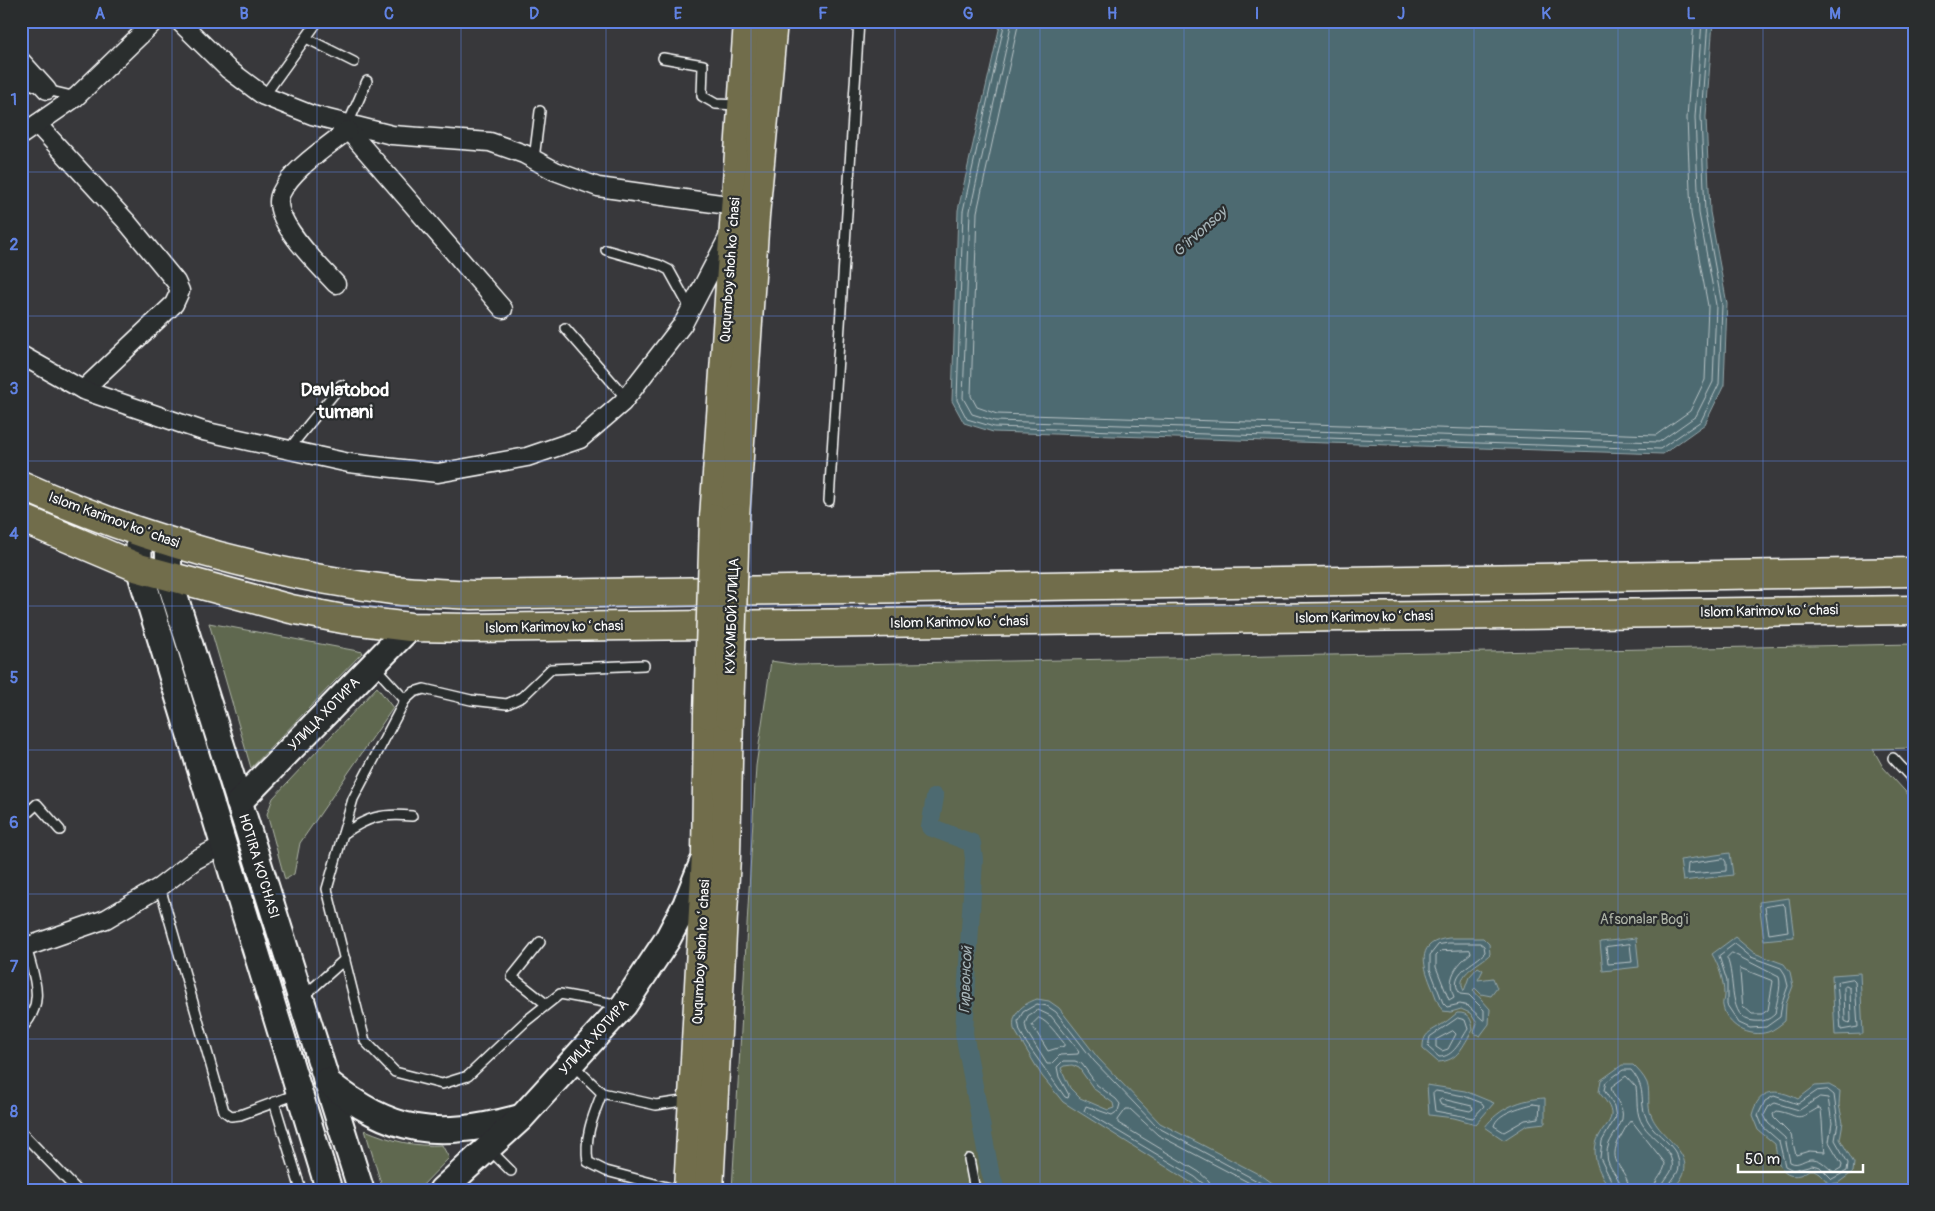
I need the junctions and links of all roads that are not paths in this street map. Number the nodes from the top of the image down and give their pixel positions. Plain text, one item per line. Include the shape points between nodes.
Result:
1 (155, 21) edge
2 (178, 21) edge
3 (318, 21) edge
4 (748, 21) edge
5 (773, 21) edge
6 (859, 21) edge
7 (306, 38) junction
8 (663, 58) dead end
9 (21, 61) edge
10 (354, 62) dead end
11 (21, 81) edge
12 (367, 81) dead end
13 (47, 90) junction
14 (264, 96) junction
15 (76, 97) junction
16 (742, 105) junction
17 (540, 111) dead end
18 (37, 124) junction
19 (346, 126) junction
20 (21, 135) edge
21 (534, 160) junction
22 (734, 217) junction
23 (606, 250) dead end
24 (336, 284) dead end
25 (503, 309) dead end
26 (690, 309) junction
27 (565, 328) dead end
28 (21, 355) edge
29 (341, 385) dead end
30 (83, 390) junction
31 (626, 398) junction
32 (288, 450) junction
33 (21, 485) edge
34 (829, 501) dead end
35 (21, 518) edge
36 (724, 518) junction
37 (139, 532) junction
38 (168, 541) junction
39 (139, 568) junction
40 (1914, 572) edge
41 (169, 578) junction
42 (1914, 610) edge
43 (410, 627) junction
44 (373, 665) junction
45 (644, 665) dead end
46 (405, 700) junction
47 (718, 714) junction
48 (1893, 758) dead end
49 (1914, 781) edge
50 (239, 802) junction
51 (412, 816) dead end
52 (21, 819) edge
53 (60, 830) dead end
54 (343, 834) junction
55 (223, 846) junction
56 (706, 855) junction
57 (160, 887) junction
58 (540, 942) dead end
59 (24, 945) edge
60 (345, 959) junction
61 (301, 999) junction
62 (546, 1004) junction
63 (624, 1005) junction
64 (21, 1029) edge
65 (571, 1063) junction
66 (326, 1081) junction
67 (299, 1093) junction
68 (602, 1093) junction
69 (693, 1100) junction
70 (274, 1102) junction
71 (521, 1118) junction
72 (21, 1132) edge
73 (488, 1148) junction
74 (969, 1159) dead end
75 (511, 1171) dead end
76 (77, 1190) edge
77 (301, 1190) edge
78 (329, 1190) edge
79 (361, 1190) edge
80 (442, 1190) edge
81 (678, 1190) edge
82 (688, 1190) edge
83 (709, 1190) edge
84 (975, 1190) edge

1 - 15 street
2 - 14 street via 228,69
3 - 7 lane
4 - 16 main road, Ququmboy shoh koʻchasi
5 - 36 main road, Ququmboy shoh koʻchasi
6 - 34 lane
7 - 10 lane
7 - 14 lane
8 - 16 lane via 703,65 702,96 716,104
9 - 13 street
11 - 13 lane
12 - 19 lane
13 - 15 lane
14 - 19 street
15 - 18 street
16 - 22 main road, Ququmboy shoh koʻchasi
17 - 21 lane
18 - 20 street
18 - 30 street via 126,222 180,291 174,304
19 - 21 street via 392,135 490,142
19 - 24 street via 291,178 280,194 280,213 290,231
19 - 25 street
21 - 22 street via 598,187
22 - 26 street
22 - 36 main road, Ququmboy shoh koʻchasi
23 - 26 lane via 669,270
26 - 31 street
27 - 31 lane
28 - 30 street
29 - 32 lane
30 - 32 street via 203,432
31 - 32 street via 580,438 527,457 438,472 349,464
33 - 37 main road, Islom Karimov koʻchasi
35 - 39 main road, Islom Karimov koʻchasi
36 - 47 main road, КУКУМБОЙ УЛИЦА, bridge
37 - 38 main road, Islom Karimov koʻchasi
37 - 39 main road, HOTIRA KO'CHASI
38 - 40 main road, Islom Karimov koʻchasi via 243,561 358,585 472,595 1632,567
38 - 41 main road, HOTIRA KO'CHASI
39 - 41 main road, Islom Karimov koʻchasi
39 - 55 main road, HOTIRA KO'CHASI
41 - 43 main road, Islom Karimov koʻchasi via 291,609
41 - 50 main road, HOTIRA KO'CHASI
42 - 43 main road, Islom Karimov koʻchasi
43 - 44 main road, УЛИЦА ХОТИРА
44 - 46 lane
44 - 50 main road, УЛИЦА ХОТИРА
45 - 46 lane via 551,669 522,696 507,704 424,689
46 - 54 lane via 353,799
47 - 56 main road, Ququmboy shoh koʻchasi
47 - 83 main road, Ququmboy shoh koʻchasi via 726,856
48 - 49 lane
50 - 61 main road, HOTIRA KO'CHASI
51 - 54 lane via 364,819
52 - 53 lane via 36,804
54 - 60 lane via 327,889
55 - 57 street via 195,860
55 - 67 main road, HOTIRA KO'CHASI
56 - 63 main road, УЛИЦА ХОТИРА via 667,940
56 - 69 main road, Ququmboy shoh koʻchasi
57 - 59 street via 106,919
57 - 70 lane via 224,1111 231,1116
58 - 62 lane via 512,977
59 - 64 lane via 38,990 32,1018
60 - 61 lane
60 - 62 lane via 365,1041 395,1072 442,1084 468,1076
61 - 66 main road, HOTIRA KO'CHASI
62 - 63 lane via 560,994
63 - 65 main road, УЛИЦА ХОТИРА
65 - 68 lane
65 - 71 main road, УЛИЦА ХОТИРА
66 - 71 main road via 369,1112 414,1127 460,1130
66 - 79 main road, HOTIRA KO'CHASI
67 - 70 lane
67 - 78 main road, HOTIRA KO'CHASI
68 - 69 lane via 656,1104
68 - 81 lane via 590,1122 586,1147 588,1162 606,1171
69 - 82 main road, Ququmboy shoh koʻchasi
70 - 77 lane
71 - 73 main road, УЛИЦА ХОТИРА
72 - 76 lane
73 - 75 lane
73 - 80 main road, УЛИЦА ХОТИРА
74 - 84 lane

